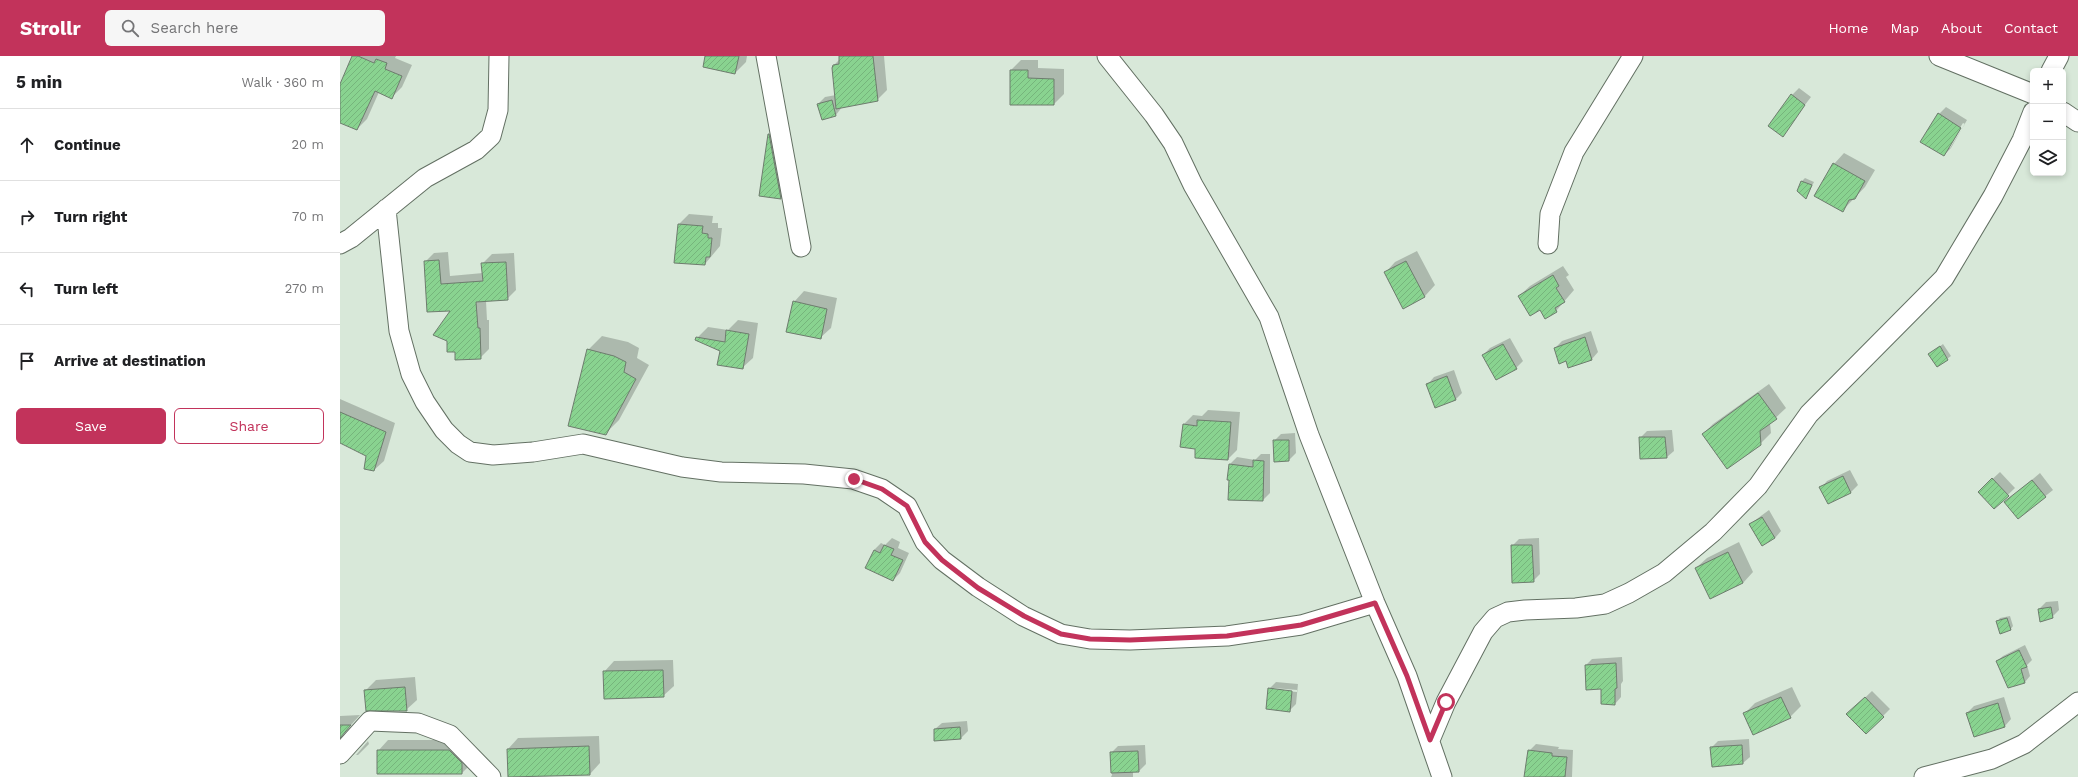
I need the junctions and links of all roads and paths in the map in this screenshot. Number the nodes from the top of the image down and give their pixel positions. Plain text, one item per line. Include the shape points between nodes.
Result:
1 (499, 56) edge
2 (766, 56) edge
3 (1107, 56) edge
4 (1633, 56) edge
5 (1939, 56) edge
6 (2059, 56) edge
7 (2053, 68) edge
8 (2030, 93) edge
9 (2066, 114) edge
10 (2030, 120) edge
11 (2078, 122) edge
12 (386, 209) junction
13 (340, 244) edge
14 (1548, 244) dead end
15 (801, 247) dead end
16 (1375, 603) junction
17 (2078, 702) edge
18 (1430, 740) junction
19 (340, 754) edge
20 (490, 777) edge
21 (1442, 777) edge
22 (1924, 777) edge

1 - 12 street via 498,110 491,136 476,150 425,178
2 - 15 street
3 - 16 street via 1154,114 1173,144 1192,185 1269,317 1309,435
4 - 14 street via 1574,152 1550,214
5 - 8 street
6 - 7 street
9 - 11 street
10 - 18 street via 1993,196 1944,278 1809,414 1758,486 1713,532 1670,568 1628,593 1605,604 1508,612 1495,618 1483,632 1446,702
12 - 13 street
12 - 16 street via 398,331 411,374 425,402 444,430 470,452 493,455 583,444 682,467 721,472 804,474 854,479 882,489 907,506 925,542 942,560 978,588 1024,616 1061,634 1090,639 1227,636 1301,625
16 - 18 street via 1407,676
17 - 22 street via 2024,744 1992,759
18 - 21 street
19 - 20 street via 370,722 418,723 450,736

